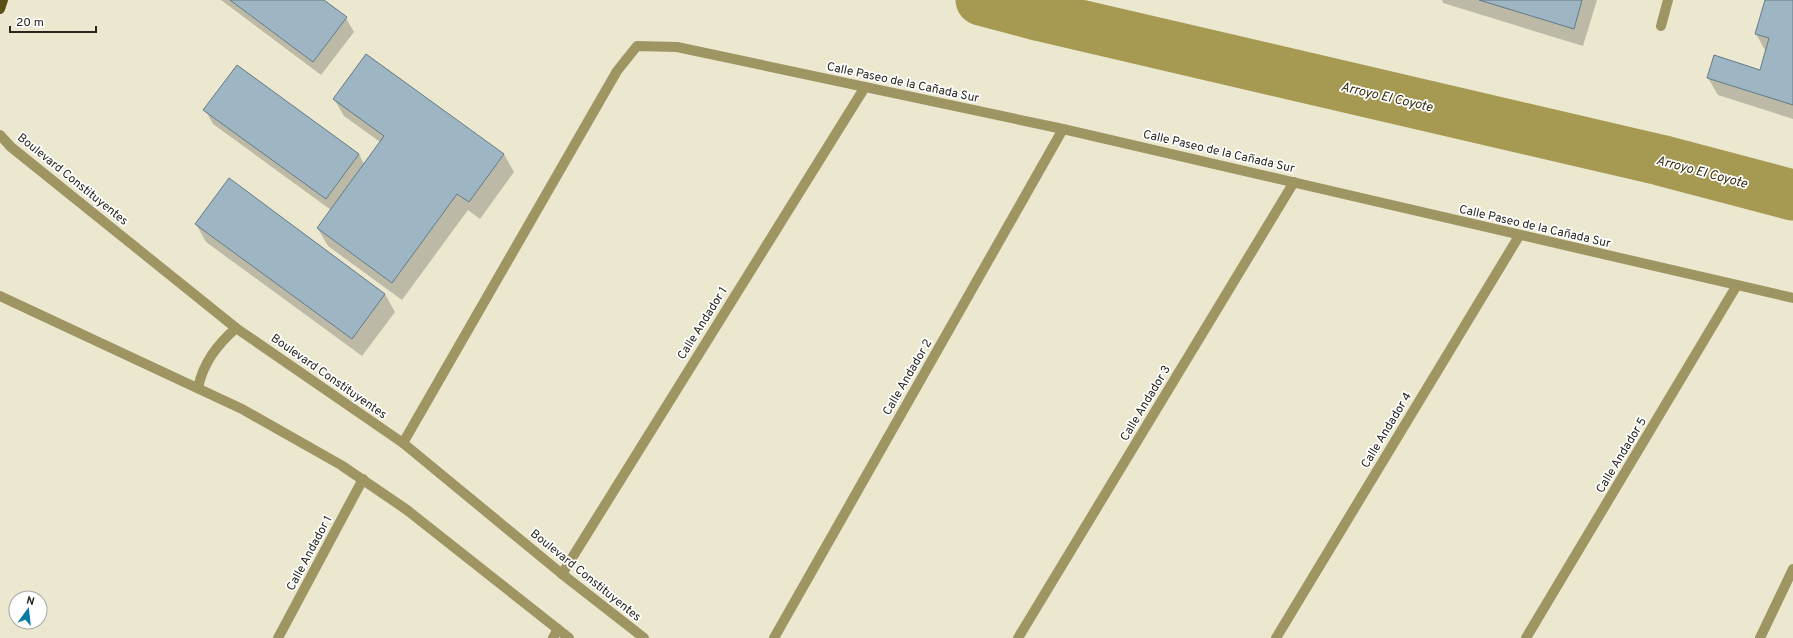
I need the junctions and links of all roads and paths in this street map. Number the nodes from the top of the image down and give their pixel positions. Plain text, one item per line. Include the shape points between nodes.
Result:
1 (3, 0) edge
2 (1668, 0) edge
3 (0, 9) edge
4 (1661, 26) dead end
5 (865, 87) junction
6 (1063, 129) junction
7 (0, 135) edge
8 (1294, 182) junction
9 (1519, 236) junction
10 (1737, 285) junction
11 (0, 296) edge
12 (1793, 298) edge
13 (236, 328) junction
14 (198, 388) junction
15 (403, 443) junction
16 (363, 479) junction
17 (1793, 569) edge
18 (562, 574) junction
19 (558, 629) junction
20 (278, 638) edge
21 (552, 638) edge
22 (569, 638) edge
23 (644, 638) edge
24 (774, 638) edge
25 (1018, 638) edge
26 (1276, 638) edge
27 (1526, 638) edge
28 (1760, 638) edge

1 - 3 main road
2 - 4 street
5 - 6 street, Calle Paseo de la Cañada Sur
5 - 15 street, Calle Paseo de la Cañada Sur via 677,47 637,46 617,71
5 - 18 street, Calle Andador 1
6 - 8 street, Calle Paseo de la Cañada Sur
6 - 24 street, Calle Andador 2
7 - 13 street, Boulevard Constituyentes via 11,147
8 - 9 street, Calle Paseo de la Cañada Sur
8 - 25 street, Calle Andador 3
9 - 10 street, Calle Paseo de la Cañada Sur
9 - 26 street, Calle Andador 4
10 - 12 street, Calle Paseo de la Cañada Sur
10 - 27 street, Calle Andador 5
11 - 14 street
13 - 14 street via 211,354 200,375
13 - 15 street, Boulevard Constituyentes
14 - 16 street via 242,409
15 - 18 street, Boulevard Constituyentes
16 - 19 street
16 - 20 street, Calle Andador 1
17 - 28 street
18 - 23 street, Boulevard Constituyentes
19 - 21 street
19 - 22 street

